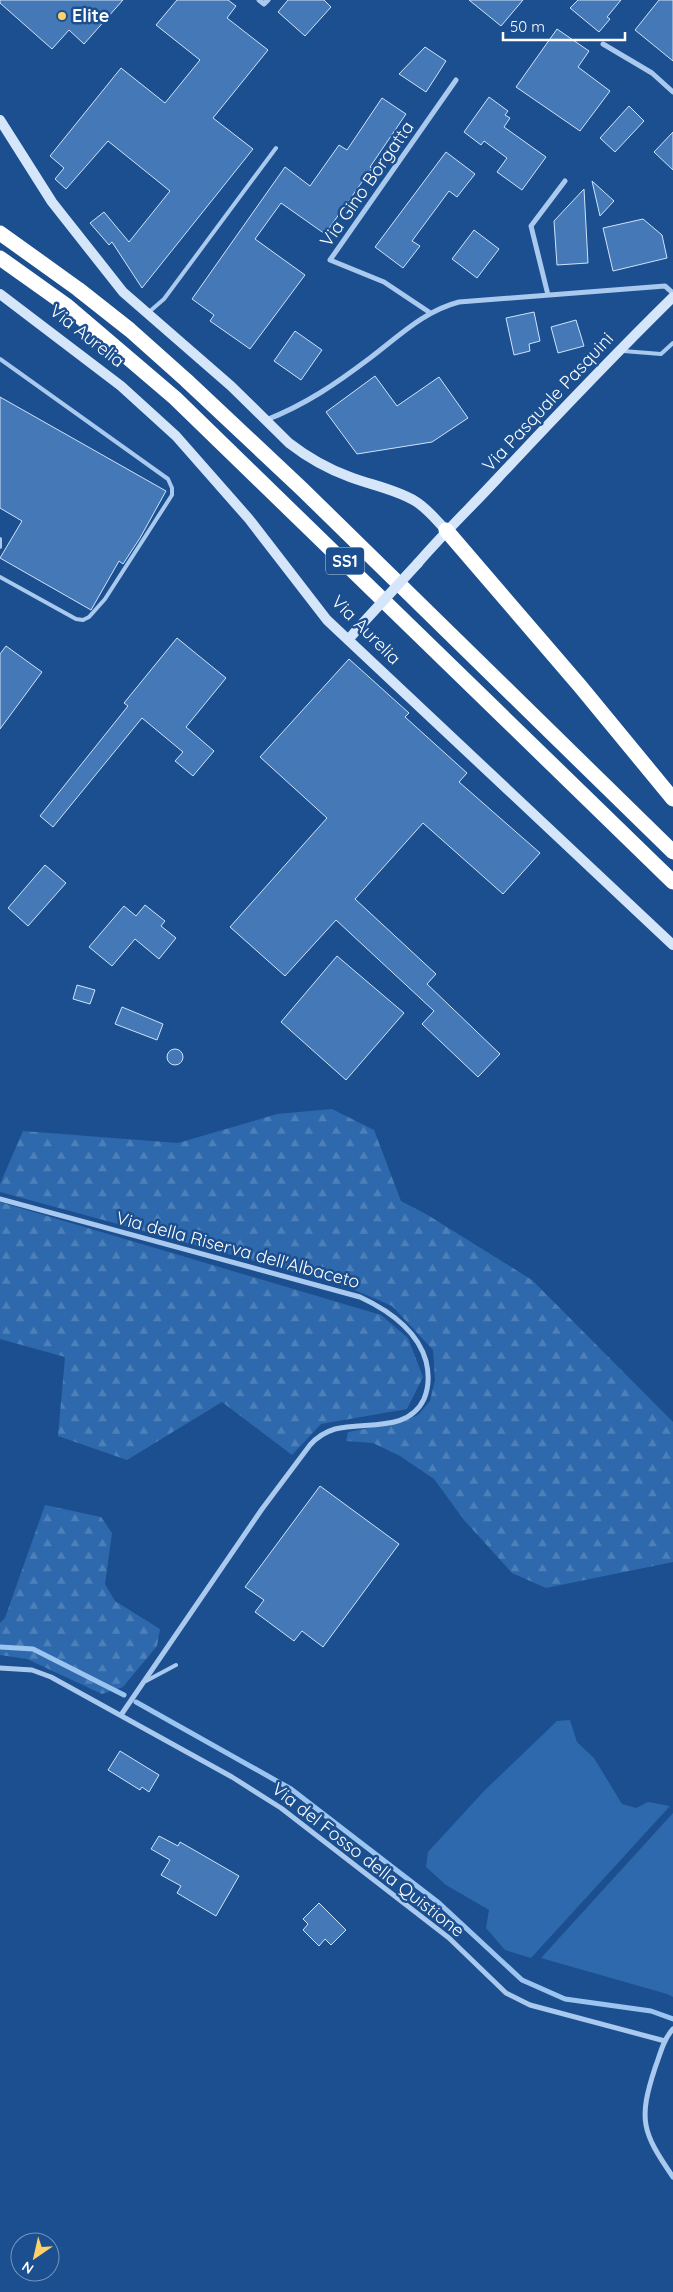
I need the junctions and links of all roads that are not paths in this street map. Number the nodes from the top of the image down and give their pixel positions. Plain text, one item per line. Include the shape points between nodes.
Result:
1 (259, 0) edge
2 (268, 0) edge
3 (603, 44) dead end
4 (456, 80) dead end
5 (673, 92) edge
6 (0, 120) edge
7 (276, 148) dead end
8 (565, 181) dead end
9 (0, 233) edge
10 (0, 258) edge
11 (548, 295) junction
12 (673, 295) edge
13 (1, 296) edge
14 (429, 312) junction
15 (147, 314) junction
16 (673, 343) edge
17 (618, 351) junction
18 (0, 359) edge
19 (265, 420) junction
20 (446, 530) junction
21 (0, 538) edge
22 (0, 547) edge
23 (0, 577) edge
24 (348, 640) junction
25 (673, 799) edge
26 (673, 852) edge
27 (673, 882) edge
28 (673, 945) edge
29 (0, 1199) edge
30 (176, 1665) dead end
31 (0, 1668) edge
32 (144, 1682) junction
33 (121, 1715) junction
34 (672, 2030) edge
35 (665, 2041) junction
36 (673, 2177) edge

1 - 2 street via 264,4
3 - 5 street via 652,73
4 - 14 street, Via Gino Borgatta via 330,260 384,282
6 - 15 street via 52,202 122,292
7 - 15 lane via 164,299
8 - 11 street via 531,226
9 - 26 highway, Via Aurelia / SS1 via 130,330 186,380
10 - 27 highway, Via Aurelia / SS1 via 66,306 175,398
11 - 12 street via 665,286
11 - 14 street via 459,302
12 - 17 street, Via Pasquale Pasquini
13 - 24 street, Via Aurelia via 121,386 176,436 249,520 319,611
14 - 19 street via 314,398
15 - 19 street via 186,345
16 - 17 lane via 661,354
17 - 20 street, Via Pasquale Pasquini
18 - 23 lane via 168,480 172,488 172,495 105,599 89,617 76,619
19 - 20 street via 303,454 336,471 401,493 427,509
20 - 24 street, Via Pasquale Pasquini, bridge
20 - 25 highway
21 - 22 lane
24 - 28 street, Via Aurelia
29 - 32 street, Via della Riserva dell'Albaceto via 360,1297 399,1320 424,1355 427,1391 415,1412 398,1421 336,1429 316,1439 262,1509
30 - 32 lane
31 - 33 street, Via del Fosso della Quistione via 43,1674
32 - 33 street, Via della Riserva dell'Albaceto
33 - 35 street, Via del Fosso della Quistione via 252,1789 302,1823 449,1938 510,1996 530,2005
34 - 35 street
35 - 36 street via 646,2096 644,2119 650,2140

